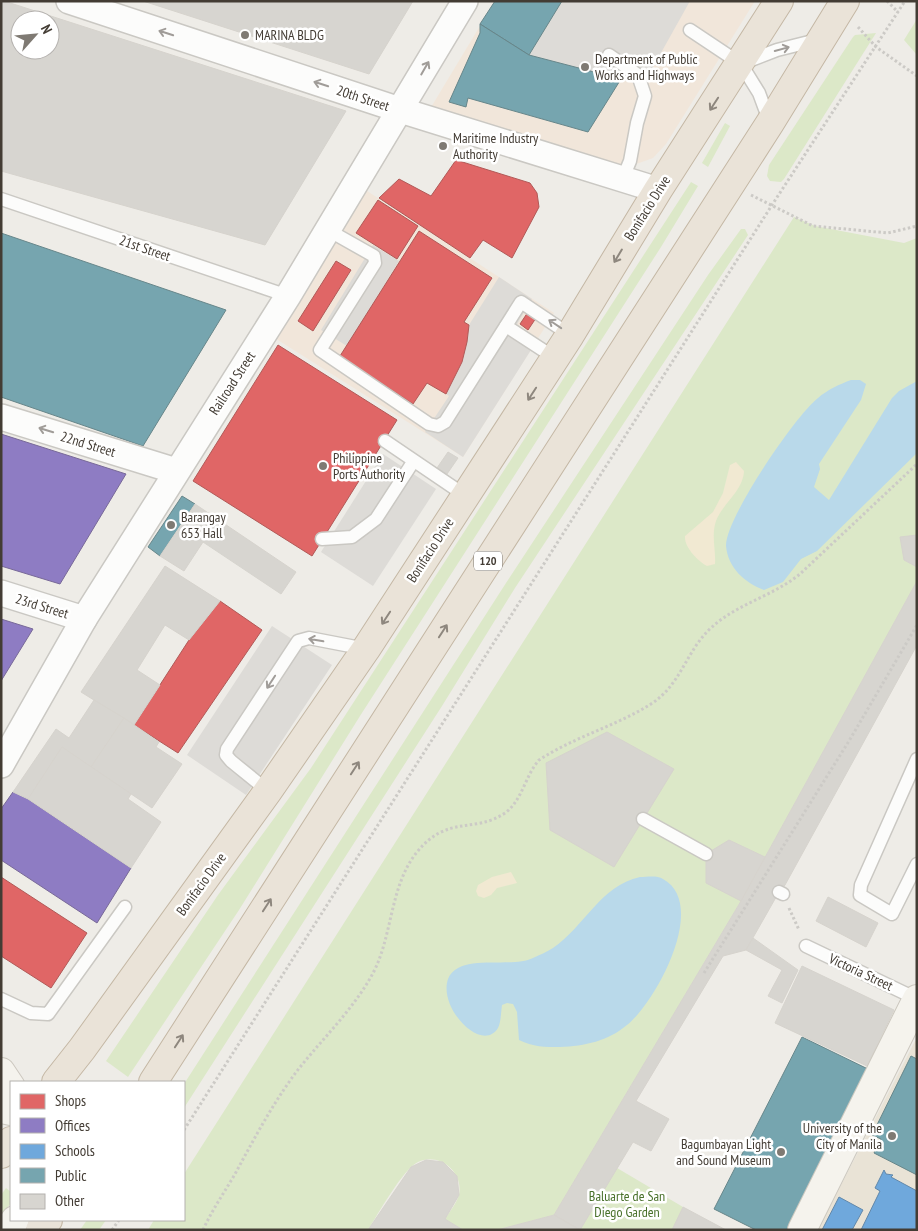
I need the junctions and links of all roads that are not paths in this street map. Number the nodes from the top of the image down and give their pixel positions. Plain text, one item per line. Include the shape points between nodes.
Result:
1 (69, 1) edge
2 (464, 1) edge
3 (780, 1) edge
4 (845, 1) edge
5 (690, 30) dead end
6 (824, 39) junction
7 (609, 55) dead end
8 (741, 64) junction
9 (400, 110) junction
10 (770, 123) junction
11 (622, 180) junction
12 (658, 190) junction
13 (1, 199) edge
14 (328, 230) junction
15 (288, 296) junction
16 (506, 326) junction
17 (570, 335) junction
18 (555, 358) junction
19 (1, 416) edge
20 (384, 440) dead end
21 (413, 462) junction
22 (183, 471) junction
23 (466, 496) junction
24 (322, 539) dead end
25 (1, 593) edge
26 (84, 618) junction
27 (366, 649) junction
28 (917, 759) edge
29 (1, 765) edge
30 (268, 791) junction
31 (644, 819) dead end
32 (706, 854) dead end
33 (917, 864) edge
34 (125, 907) dead end
35 (806, 946) road end
36 (1, 999) edge
37 (917, 999) edge
38 (1, 1072) edge
39 (57, 1081) edge
40 (154, 1081) edge
41 (10, 1085) edge
42 (10, 1142) edge
43 (1, 1154) edge
44 (802, 1230) edge

9 -> 1 street, 20th Street
9 -> 2 street, Railroad Street
3 - 8 highway, Bonifacio Drive
4 - 6 highway, 120
5 - 8 lane
8 -> 6 lane via 777,50
6 - 10 highway, 120
7 - 11 lane via 638,75 645,96 630,161
8 - 10 lane via 760,93
8 -> 12 highway, Bonifacio Drive
9 - 11 street, 20th Street
9 - 14 street, Railroad Street
40 -> 10 highway, 120
11 - 12 street, 20th Street
12 -> 17 highway, Bonifacio Drive
13 - 15 lane, 21st Street
14 - 15 street, Railroad Street
14 - 16 lane via 374,256 375,263 320,350 429,424 438,426 445,422
15 - 22 street, Railroad Street
17 -> 16 lane via 521,302
16 - 18 lane
17 - 18 highway, Bonifacio Drive
18 -> 23 highway, Bonifacio Drive
22 -> 19 street, 22nd Street
20 - 21 lane
21 - 23 lane
21 - 24 lane via 376,519 352,537
22 - 26 street, Railroad Street
23 -> 27 highway, Bonifacio Drive
25 - 26 street, 23rd Street
26 - 29 street, Railroad Street
27 - 30 highway, Bonifacio Drive
27 -> 30 lane via 309,638 298,641 227,749 226,755 231,761
28 - 33 lane via 860,885 860,895 892,914
30 - 39 highway, Bonifacio Drive
31 - 32 lane
34 - 36 lane via 48,1014 32,1013
35 - 37 lane, Victoria Street
37 - 44 street
38 - 41 street
42 - 43 highway

